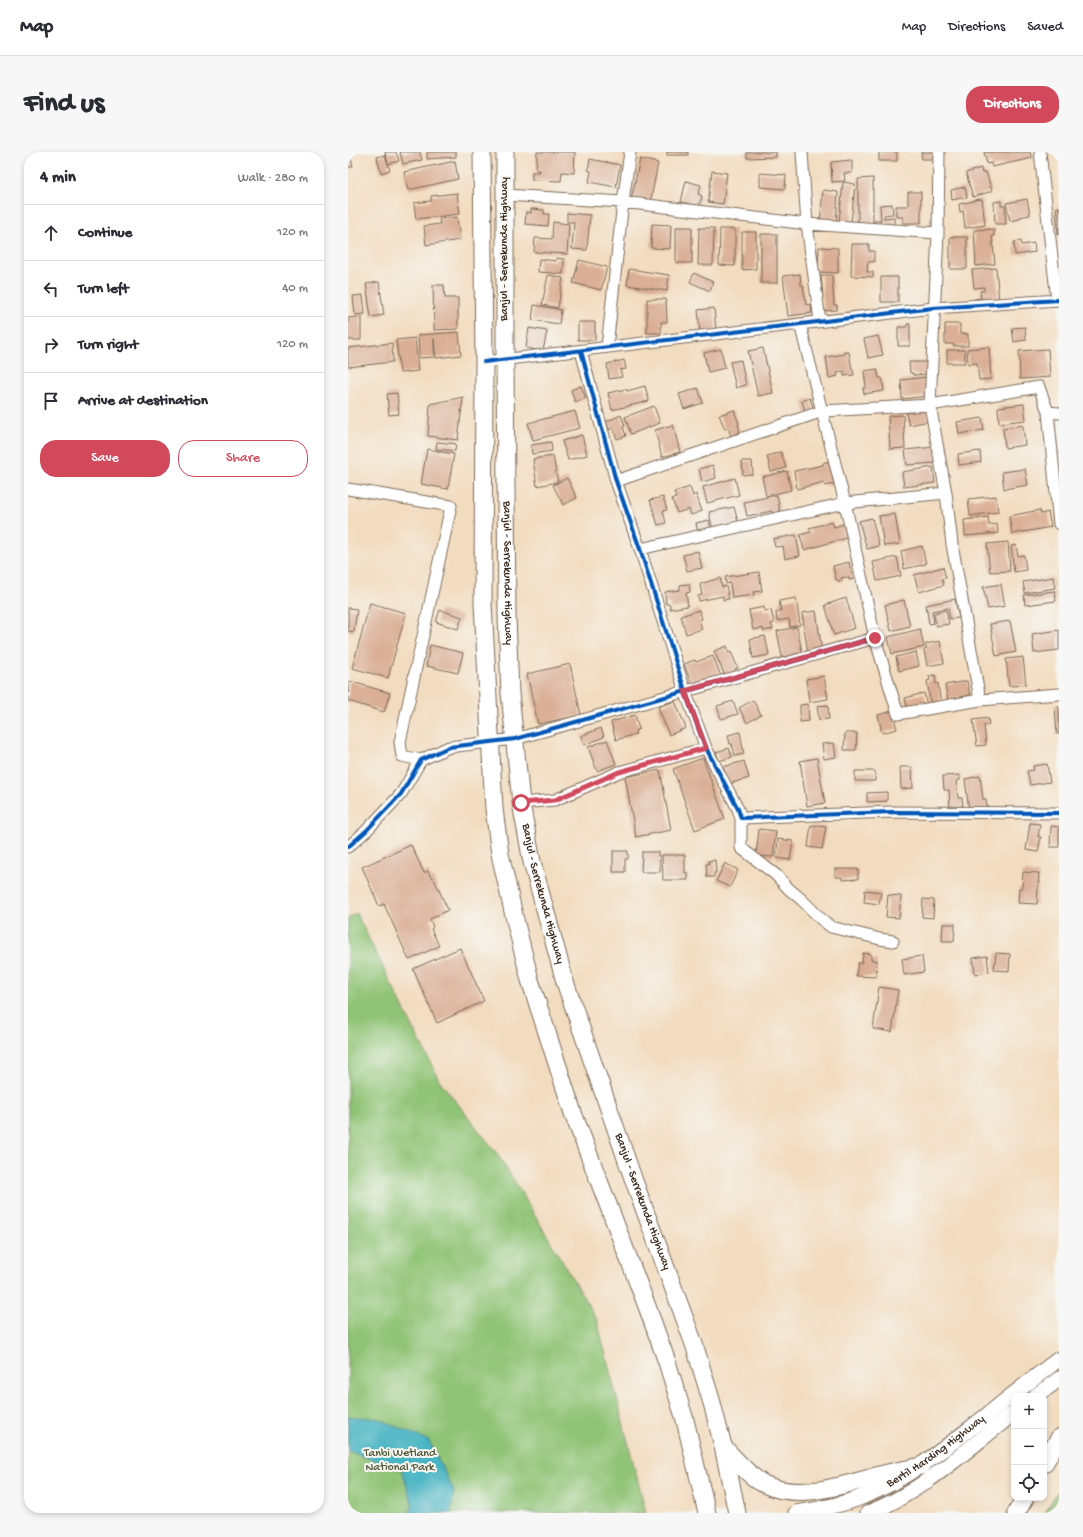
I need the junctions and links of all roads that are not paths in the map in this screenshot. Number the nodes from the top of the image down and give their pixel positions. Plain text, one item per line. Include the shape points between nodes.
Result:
1 (482, 152) edge
2 (504, 152) edge
3 (630, 152) edge
4 (802, 152) edge
5 (939, 152) edge
6 (1040, 152) edge
7 (505, 195) junction
8 (623, 202) junction
9 (807, 224) junction
10 (938, 233) junction
11 (1058, 300) edge
12 (933, 308) junction
13 (820, 321) junction
14 (800, 324) junction
15 (607, 347) junction
16 (581, 351) junction
17 (505, 359) junction
18 (484, 362) junction
19 (930, 405) junction
20 (823, 411) junction
21 (1054, 412) edge
22 (616, 481) junction
23 (348, 489) edge
24 (946, 493) junction
25 (845, 503) junction
26 (1059, 524) edge
27 (640, 549) junction
28 (875, 638) junction
29 (685, 691) junction
30 (1059, 694) edge
31 (980, 700) junction
32 (515, 739) junction
33 (490, 742) junction
34 (706, 748) junction
35 (421, 760) junction
36 (521, 803) junction
37 (1059, 813) edge
38 (741, 818) junction
39 (348, 847) edge
40 (893, 940) dead end
41 (1059, 1359) edge
42 (1059, 1379) edge
43 (1040, 1393) edge
44 (1011, 1415) edge
45 (1059, 1438) edge
46 (723, 1446) junction
47 (1047, 1459) edge
48 (920, 1466) junction
49 (1022, 1501) edge
50 (707, 1513) edge
51 (737, 1513) edge
52 (796, 1513) edge
53 (868, 1513) edge
54 (1016, 1513) edge

1 - 18 highway, Banjul - Serrekunda Highway
2 - 7 highway, Banjul - Serrekunda Highway
3 - 8 street
4 - 9 street
5 - 10 street
6 - 11 street
7 - 8 street
7 - 17 highway, Banjul - Serrekunda Highway
8 - 9 street
8 - 15 street
9 - 10 street
9 - 13 street
10 - 12 street
11 - 12 street
12 - 13 street
12 - 19 street
13 - 14 street
14 - 15 street
14 - 20 street
15 - 16 street
16 - 17 street
16 - 22 street
17 - 18 street
17 - 32 highway, Banjul - Serrekunda Highway via 507,616 510,693
18 - 33 highway, Banjul - Serrekunda Highway via 483,604
19 - 20 street
19 - 21 street via 1039,387
19 - 24 street
20 - 22 street
20 - 25 street
21 - 26 street
22 - 27 street
23 - 35 street via 452,506 400,742 402,756
24 - 25 street
24 - 31 street via 952,544
25 - 27 street
25 - 28 street
27 - 29 street
28 - 29 street
28 - 31 street via 898,714
29 - 32 street
29 - 34 street
30 - 31 street
32 - 33 street
32 - 36 highway, Banjul - Serrekunda Highway
33 - 35 street via 449,747
33 - 50 highway, Banjul - Serrekunda Highway via 500,854 530,980 573,1113 667,1362 685,1420
34 - 36 street via 619,772 555,800
34 - 38 street
35 - 39 street via 401,794
36 - 46 highway, Banjul - Serrekunda Highway via 532,862 565,982 694,1344
37 - 38 street via 892,812
38 - 40 street via 740,848 776,875 831,927
41 - 48 main road, Bertil Harding Highway
42 - 43 main road
44 - 53 main road, Bertil Harding Highway via 919,1486 898,1500
45 - 47 highway
46 - 48 highway via 748,1472 764,1484 786,1491 816,1490
46 - 51 highway, Banjul - Serrekunda Highway
48 - 52 main road, Bertil Harding Highway via 893,1483 862,1497
49 - 54 highway

